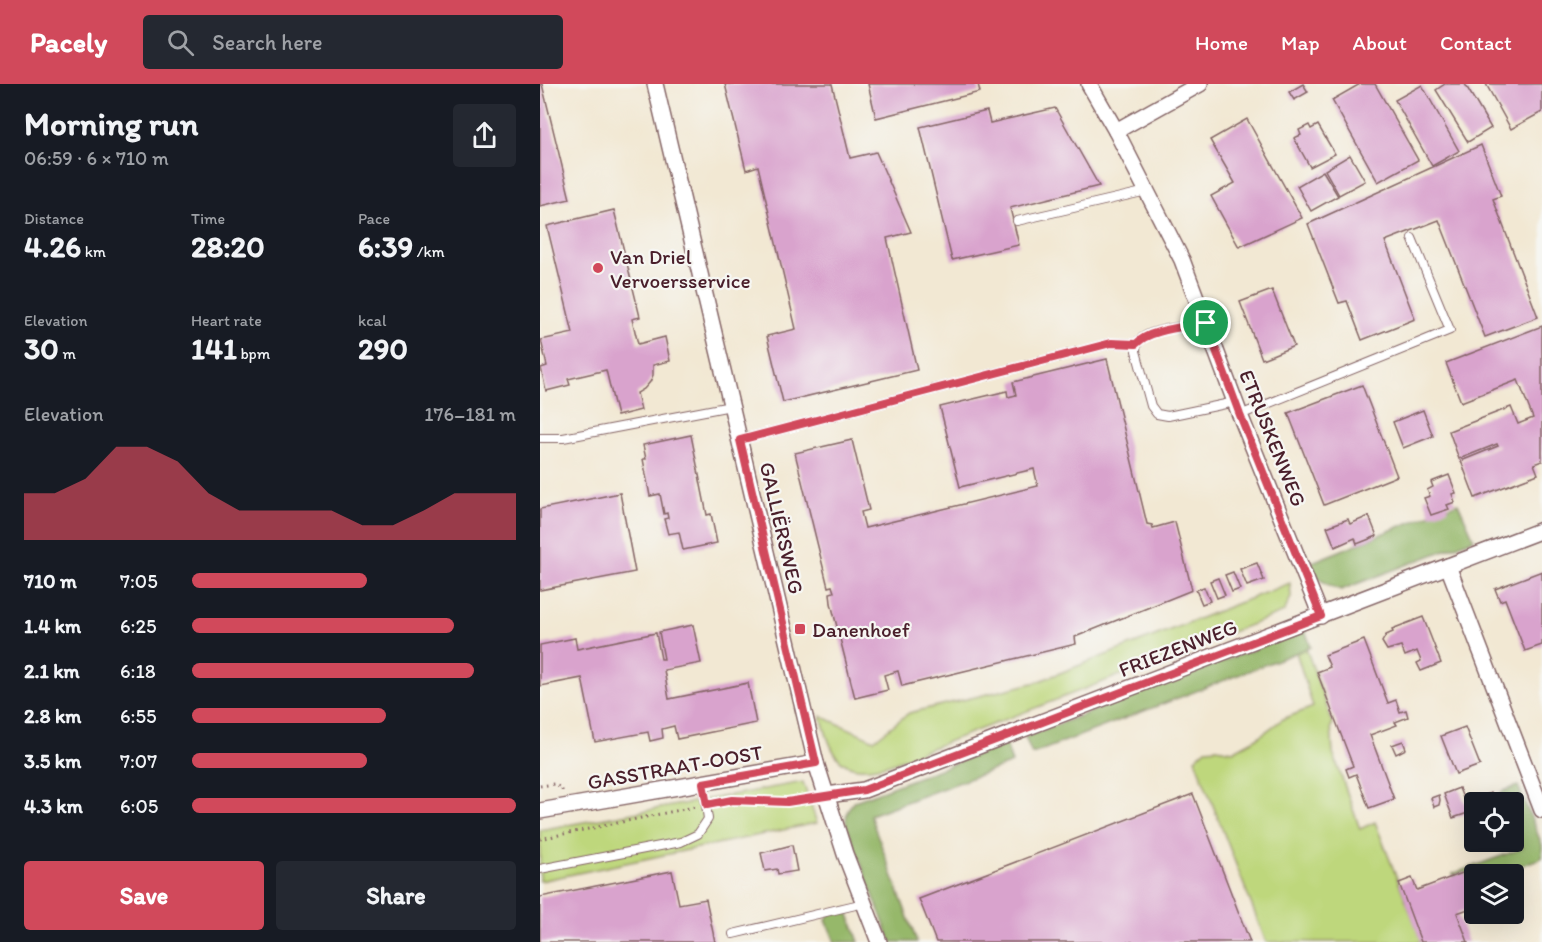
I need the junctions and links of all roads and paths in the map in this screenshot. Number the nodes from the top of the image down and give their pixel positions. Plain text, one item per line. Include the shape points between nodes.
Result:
1 (655, 84) edge
2 (1089, 84) edge
3 (1200, 84) edge
4 (1116, 131) junction
5 (1147, 191) junction
6 (1017, 221) dead end
7 (1412, 238) dead end
8 (1206, 323) junction
9 (1136, 344) junction
10 (731, 406) junction
11 (1238, 408) junction
12 (540, 438) edge
13 (740, 440) junction
14 (1542, 530) edge
15 (1448, 566) junction
16 (1321, 616) junction
17 (816, 763) junction
18 (703, 783) junction
19 (827, 795) junction
20 (707, 805) junction
21 (1542, 810) edge
22 (540, 811) edge
23 (540, 839) edge
24 (540, 869) edge
25 (864, 903) junction
26 (733, 934) dead end
27 (879, 942) edge

1 - 10 street, GALLIËRSWEG
2 - 4 street, ETRUSKENWEG
3 - 4 street
4 - 5 street, ETRUSKENWEG
5 - 6 lane
5 - 8 street, ETRUSKENWEG via 1182,260
7 - 11 lane via 1450,330
8 - 9 lane via 1154,333
8 - 11 street, ETRUSKENWEG
9 - 11 lane via 1151,406 1157,414
9 - 13 lane via 1111,343
10 - 12 lane via 563,438
10 - 13 street, GALLIËRSWEG
11 - 16 street, ETRUSKENWEG
13 - 17 street, GALLIËRSWEG
14 - 15 street, FRIEZENWEG
15 - 16 street, FRIEZENWEG
15 - 21 street
16 - 19 street, FRIEZENWEG via 864,790
17 - 18 street, GASSTRAAT-OOST
17 - 19 street, GALLIËRSWEG
18 - 20 lane
18 - 22 street, GASSTRAAT-OOST
19 - 20 path, GASSTRAAT-OOST via 787,802 732,800
19 - 25 street, GALLIËRSWEG
20 - 23 path, GASSTRAAT-OOST
20 - 24 lane via 708,819 698,834 681,842
25 - 26 lane
25 - 27 street, GALLIËRSWEG

